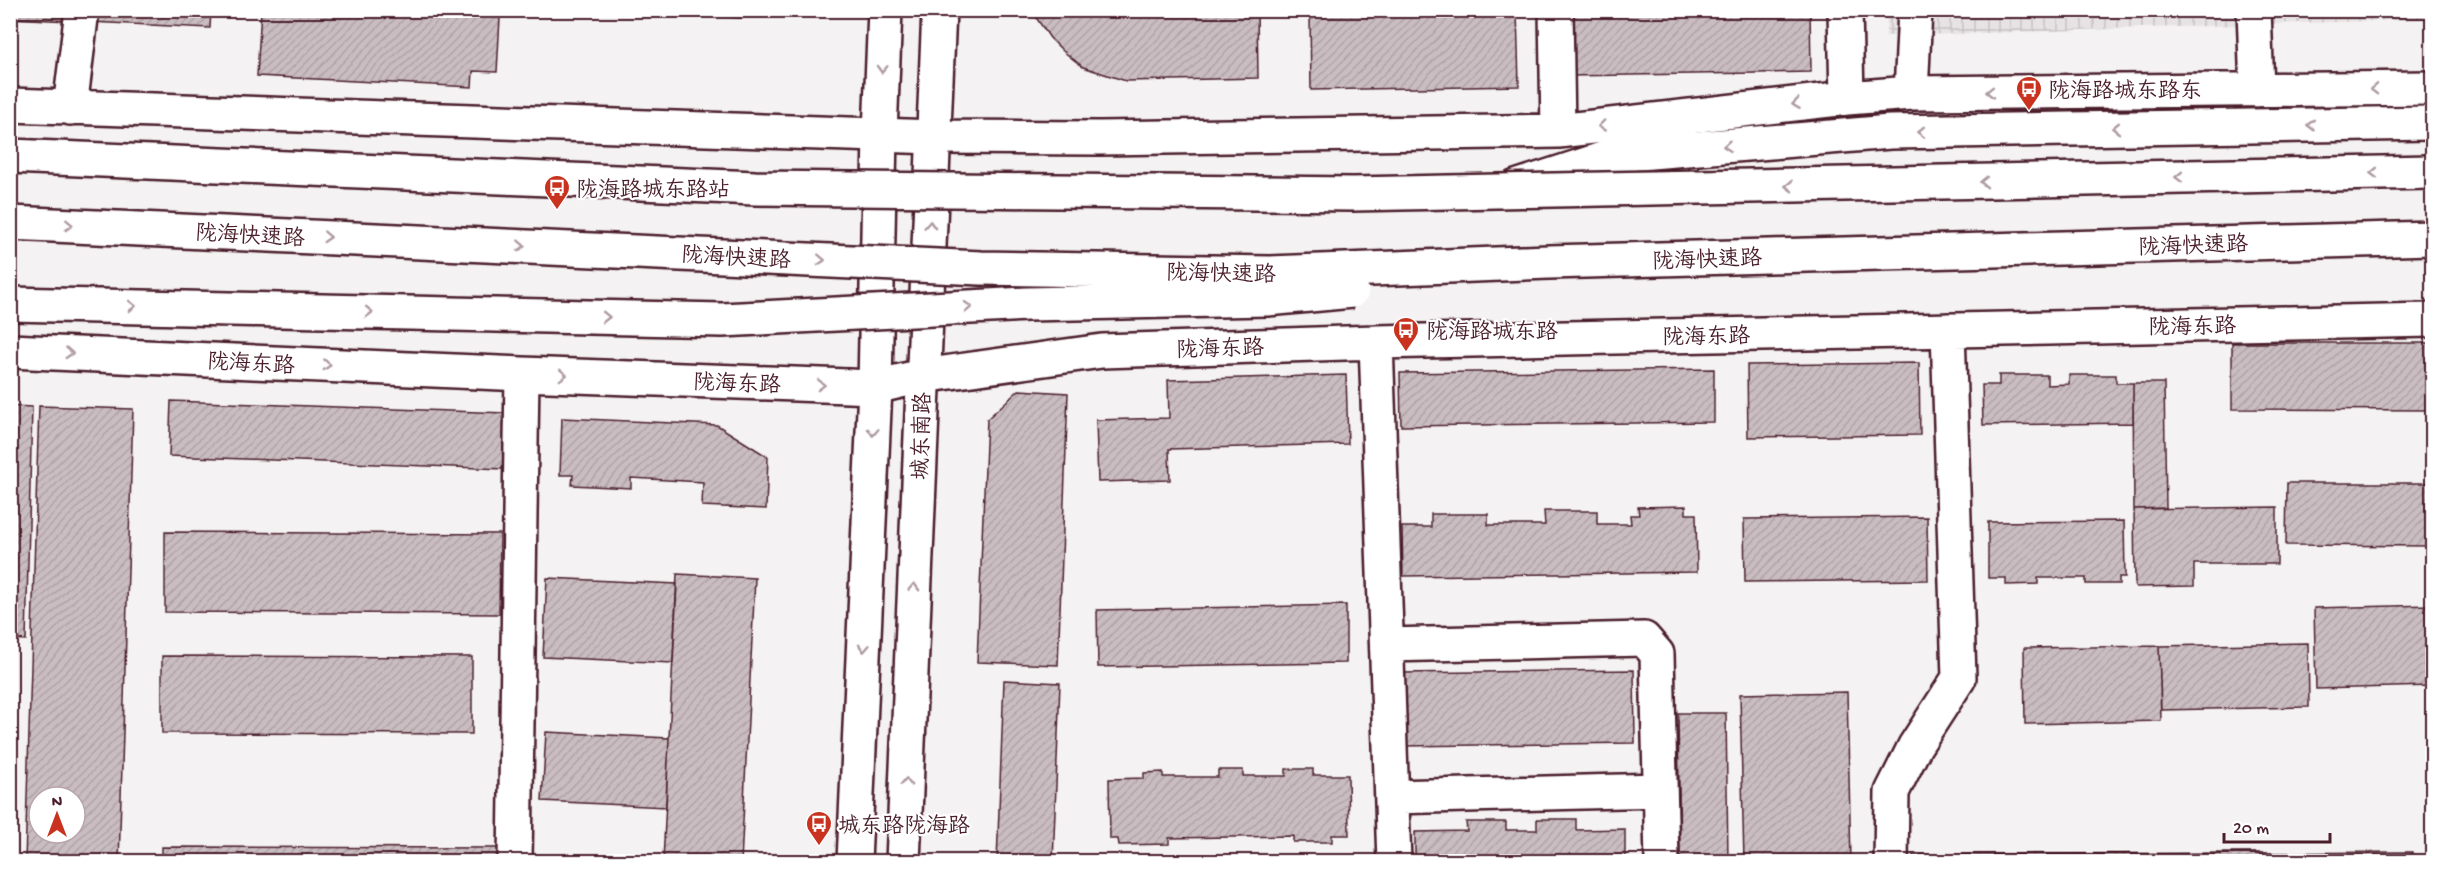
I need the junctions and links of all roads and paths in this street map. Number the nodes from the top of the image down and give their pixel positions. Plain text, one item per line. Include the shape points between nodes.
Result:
1 (82, 10) edge
2 (885, 10) edge
3 (939, 10) edge
4 (1556, 10) edge
5 (1845, 10) edge
6 (1915, 10) edge
7 (2254, 10) edge
8 (2433, 88) edge
9 (2257, 90) junction
10 (1911, 93) junction
11 (1847, 98) junction
12 (10, 105) edge
13 (70, 108) junction
14 (2433, 123) edge
15 (1558, 131) junction
16 (880, 133) junction
17 (935, 136) junction
18 (10, 156) edge
19 (2433, 172) edge
20 (1499, 192) junction
21 (10, 223) edge
22 (2433, 238) edge
23 (1549, 262) junction
24 (10, 304) edge
25 (2433, 320) edge
26 (1948, 330) junction
27 (1376, 342) junction
28 (10, 351) edge
29 (522, 374) junction
30 (922, 376) junction
31 (875, 387) junction
32 (1387, 645) junction
33 (1660, 790) junction
34 (1392, 797) junction
35 (515, 861) edge
36 (854, 861) edge
37 (903, 861) edge
38 (1394, 861) edge
39 (1662, 861) edge
40 (1891, 861) edge

1 - 13 main road
2 -> 16 main road, 城东南路
3 - 17 main road, 城东南路
4 - 15 main road
5 - 11 main road
6 - 10 main road
7 - 9 main road
8 -> 9 main road
9 -> 10 main road
10 - 11 main road
11 -> 15 main road
12 - 13 main road
13 - 16 main road
14 -> 20 main road, bridge via 1890,132 1615,155
15 - 17 main road via 1100,138
16 - 17 main road
16 - 31 main road, 城东南路
30 -> 17 main road, 城东南路
18 - 20 main road, bridge via 755,188
19 -> 20 main road, bridge
21 -> 23 main road, 陇海快速路, bridge via 992,268 1270,273
22 - 23 main road, 陇海快速路, bridge
24 -> 23 main road, bridge via 722,320 1028,304 1267,298 1432,283
25 - 26 main road, 陇海东路
26 - 27 main road, 陇海东路
26 - 40 main road via 1959,678 1915,746 1892,792
27 - 30 main road, 陇海东路 via 1102,351
27 - 32 main road
28 -> 29 main road, 陇海东路
29 -> 31 main road, 陇海东路
29 - 35 main road
30 - 31 main road, 陇海东路
37 -> 30 main road, 城东南路
31 -> 36 main road, 城东南路
32 - 33 main road via 1644,639 1657,654
32 - 34 main road
33 - 34 main road
33 - 39 main road
34 - 38 main road

